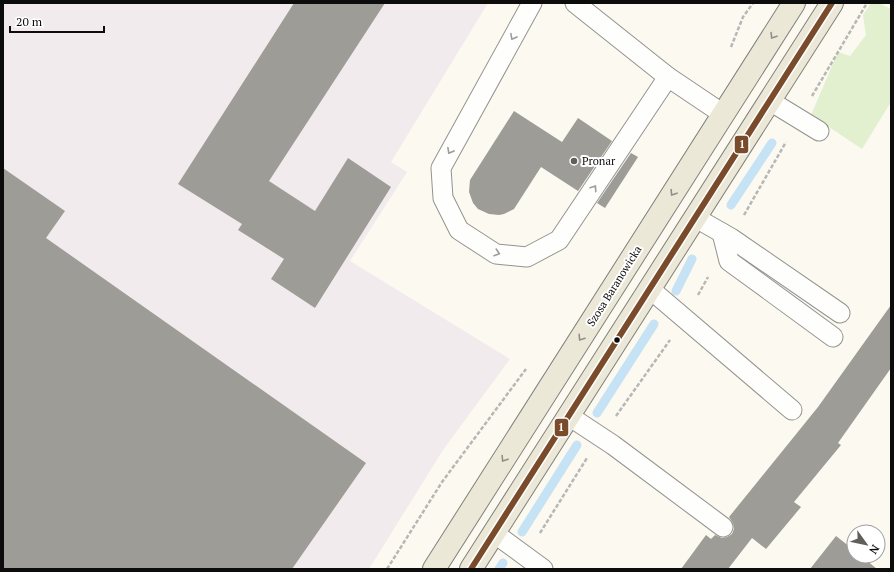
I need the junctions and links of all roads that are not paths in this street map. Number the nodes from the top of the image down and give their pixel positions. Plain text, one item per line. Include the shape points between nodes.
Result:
1 (532, 3) edge
2 (575, 3) edge
3 (794, 3) edge
4 (832, 3) edge
5 (820, 22) junction
6 (668, 77) junction
7 (766, 108) junction
8 (723, 114) junction
9 (819, 131) dead end
10 (696, 218) junction
11 (726, 239) junction
12 (650, 289) junction
13 (840, 313) dead end
14 (627, 325) junction
15 (833, 337) dead end
16 (792, 410) dead end
17 (569, 416) junction
18 (520, 433) junction
19 (547, 451) junction
20 (723, 527) dead end
21 (494, 533) junction
22 (434, 569) edge
23 (471, 569) edge
24 (543, 569) edge

1 -> 6 lane via 441,168 443,198 459,230 496,254 527,257 559,240
2 - 6 lane
3 - 5 main road
3 -> 8 main road, Szosa Baranowicka
4 - 5 main road
5 - 7 main road
6 - 8 lane
7 - 8 main road
7 - 9 lane via 799,119
7 - 10 main road
8 - 14 main road via 728,131 640,273
8 -> 18 main road, Szosa Baranowicka
10 - 11 lane
10 - 12 main road
11 - 13 lane
11 - 15 lane via 729,261
12 - 14 main road
12 - 16 lane
14 - 17 main road
17 - 19 main road
17 - 20 lane
18 - 19 main road
18 -> 22 main road, Szosa Baranowicka
19 - 21 main road
21 - 23 main road
21 - 24 lane

